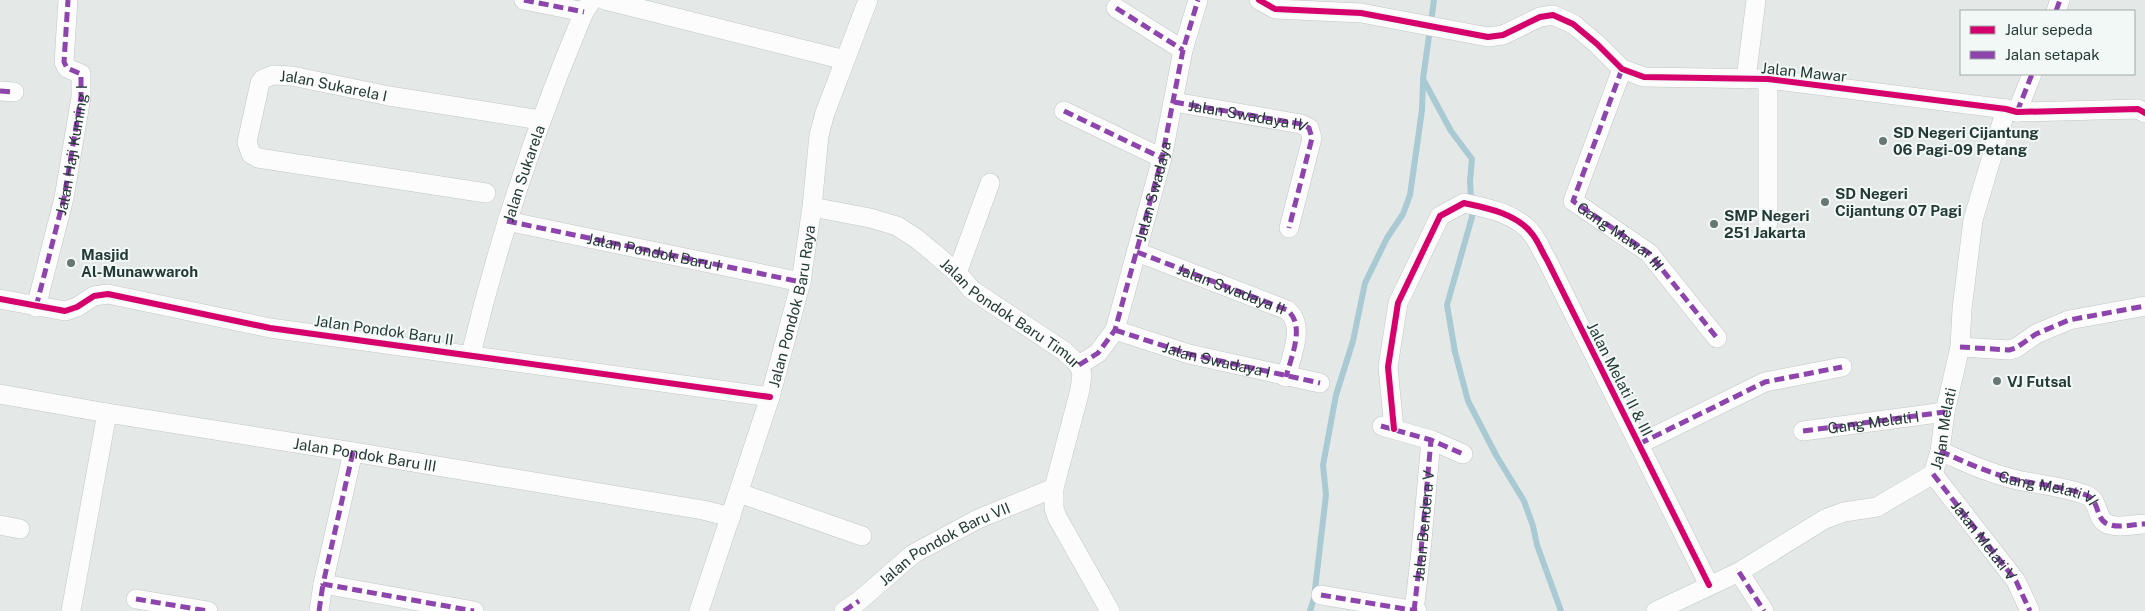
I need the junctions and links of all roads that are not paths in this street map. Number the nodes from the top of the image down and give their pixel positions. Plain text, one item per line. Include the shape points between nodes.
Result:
1 (68, 0) edge
2 (524, 0) edge
3 (605, 0) edge
4 (868, 0) edge
5 (1198, 0) edge
6 (1259, 0) edge
7 (1756, 0) edge
8 (588, 6) edge
9 (1116, 8) dead end
10 (1183, 50) junction
11 (845, 60) junction
12 (1622, 69) junction
13 (2031, 75) edge
14 (1746, 79) junction
15 (1768, 79) junction
16 (1174, 102) junction
17 (2011, 110) junction
18 (1064, 111) dead end
19 (2145, 113) edge
20 (540, 120) junction
21 (1162, 158) junction
22 (990, 183) dead end
23 (486, 194) dead end
24 (812, 207) junction
25 (507, 221) junction
26 (1768, 222) dead end
27 (1289, 228) dead end
28 (1137, 252) junction
29 (957, 273) junction
30 (801, 282) junction
31 (0, 299) edge
32 (2145, 306) edge
33 (36, 307) junction
34 (1115, 330) junction
35 (1717, 338) dead end
36 (1960, 347) junction
37 (471, 354) junction
38 (1078, 365) junction
39 (1842, 367) dead end
40 (1286, 377) junction
41 (1320, 383) dead end
42 (0, 394) edge
43 (770, 397) junction
44 (1946, 412) junction
45 (106, 413) junction
46 (1803, 431) dead end
47 (1431, 440) junction
48 (1639, 444) junction
49 (1940, 451) junction
50 (353, 452) junction
51 (1464, 454) dead end
52 (1933, 474) junction
53 (1054, 488) junction
54 (739, 493) junction
55 (730, 517) junction
56 (2145, 524) edge
57 (0, 525) edge
58 (20, 529) dead end
59 (862, 536) dead end
60 (1739, 572) junction
61 (323, 584) junction
62 (1710, 586) junction
63 (1321, 595) dead end
64 (136, 599) dead end
65 (858, 608) edge
66 (177, 609) edge
67 (1414, 610) edge
68 (71, 611) edge
69 (208, 611) edge
70 (319, 611) edge
71 (474, 611) edge
72 (699, 611) edge
73 (1110, 611) edge
74 (1418, 611) edge
75 (1656, 611) edge
76 (1764, 611) edge
77 (2030, 611) edge

1 - 33 street, Jalan Haji Kuming I via 64,62 67,68 81,74 81,97 64,198
2 - 8 street
3 - 11 street
4 - 11 street, Jalan Pondok Baru Raya
5 - 10 street, Jalan Swadaya
6 - 12 street, Jalan Mawar via 1275,9 1361,13 1488,37 1503,35 1553,15 1573,24
7 - 14 street
8 - 20 street, Jalan Sukarela
9 - 10 street
10 - 16 street, Jalan Swadaya
11 - 24 street, Jalan Pondok Baru Raya via 819,135
12 - 14 street, Jalan Mawar via 1644,77
12 - 35 street, Gang Mawar III via 1573,202 1649,253
13 - 17 street, Jalan Melati
14 - 15 street, Jalan Mawar
15 - 17 street, Jalan Mawar
15 - 26 street
16 - 21 street, Jalan Swadaya
16 - 27 street, Jalan Swadaya IV via 1309,128 1312,138
17 - 19 street, Jalan Mawar via 2138,109
17 - 36 street, Jalan Melati via 1973,220
18 - 21 street
20 - 23 street, Jalan Sukarela I via 389,96 292,76 273,75 260,83 248,142 251,154 258,158
20 - 25 street, Jalan Sukarela
21 - 28 street, Jalan Swadaya
22 - 29 street
24 - 29 street, Jalan Pondok Baru Timur via 897,226
24 - 30 street, Jalan Pondok Baru Raya
25 - 30 street, Jalan Pondok Baru I
25 - 37 street, Jalan Sukarela
28 - 34 street, Jalan Swadaya
28 - 40 street, Jalan Swadaya II via 1287,310 1294,317 1297,329
29 - 38 street, Jalan Pondok Baru Timur via 972,290 1064,351
30 - 43 street, Jalan Pondok Baru Raya
31 - 33 street, Jalan Pondok Baru II
32 - 36 street via 2069,320 2010,350
33 - 37 street, Jalan Pondok Baru II via 71,310 94,296 108,294 270,328
34 - 38 street, Jalan Swadaya via 1098,354
34 - 40 street, Jalan Swadaya I via 1188,354
36 - 44 street, Jalan Melati
37 - 43 street, Jalan Pondok Baru II
38 - 53 street, Jalan Pondok Baru Timur via 1082,374 1080,390
39 - 48 street via 1765,382
40 - 41 street, Jalan Swadaya I
42 - 45 street, Jalan Pondok Baru III
43 - 54 street, Jalan Pondok Baru Raya
44 - 46 street, Gang Melati I
44 - 49 street, Jalan Melati
45 - 50 street, Jalan Pondok Baru III
45 - 68 street
47 - 48 street, Jalan Melati II & III via 1388,427 1388,367 1398,303 1440,216 1464,203 1511,217 1533,235
47 - 51 street
47 - 67 street, Jalan Bendera V
48 - 62 street, Jalan Melati II & III
49 - 52 street, Jalan Melati
49 - 56 street, Gang Melati VI via 1983,471 2088,496 2094,499 2101,519 2110,525
50 - 55 street, Jalan Pondok Baru III
50 - 61 street
52 - 60 street, Jalan Melati via 1877,507 1844,512 1825,519
52 - 77 street, Jalan Melati V via 2016,581
53 - 65 street, Jalan Pondok Baru VII via 978,519 912,554
53 - 73 street, Jalan Pondok Baru Timur via 1057,517
54 - 55 street, Jalan Pondok Baru Raya
54 - 59 street
55 - 72 street, Jalan Pondok Baru Raya
57 - 58 street
60 - 62 street, Jalan Melati
60 - 76 street
61 - 70 street
61 - 71 street
62 - 75 street, Jalan Melati
63 - 67 street
64 - 66 street
66 - 69 street
67 - 74 street

